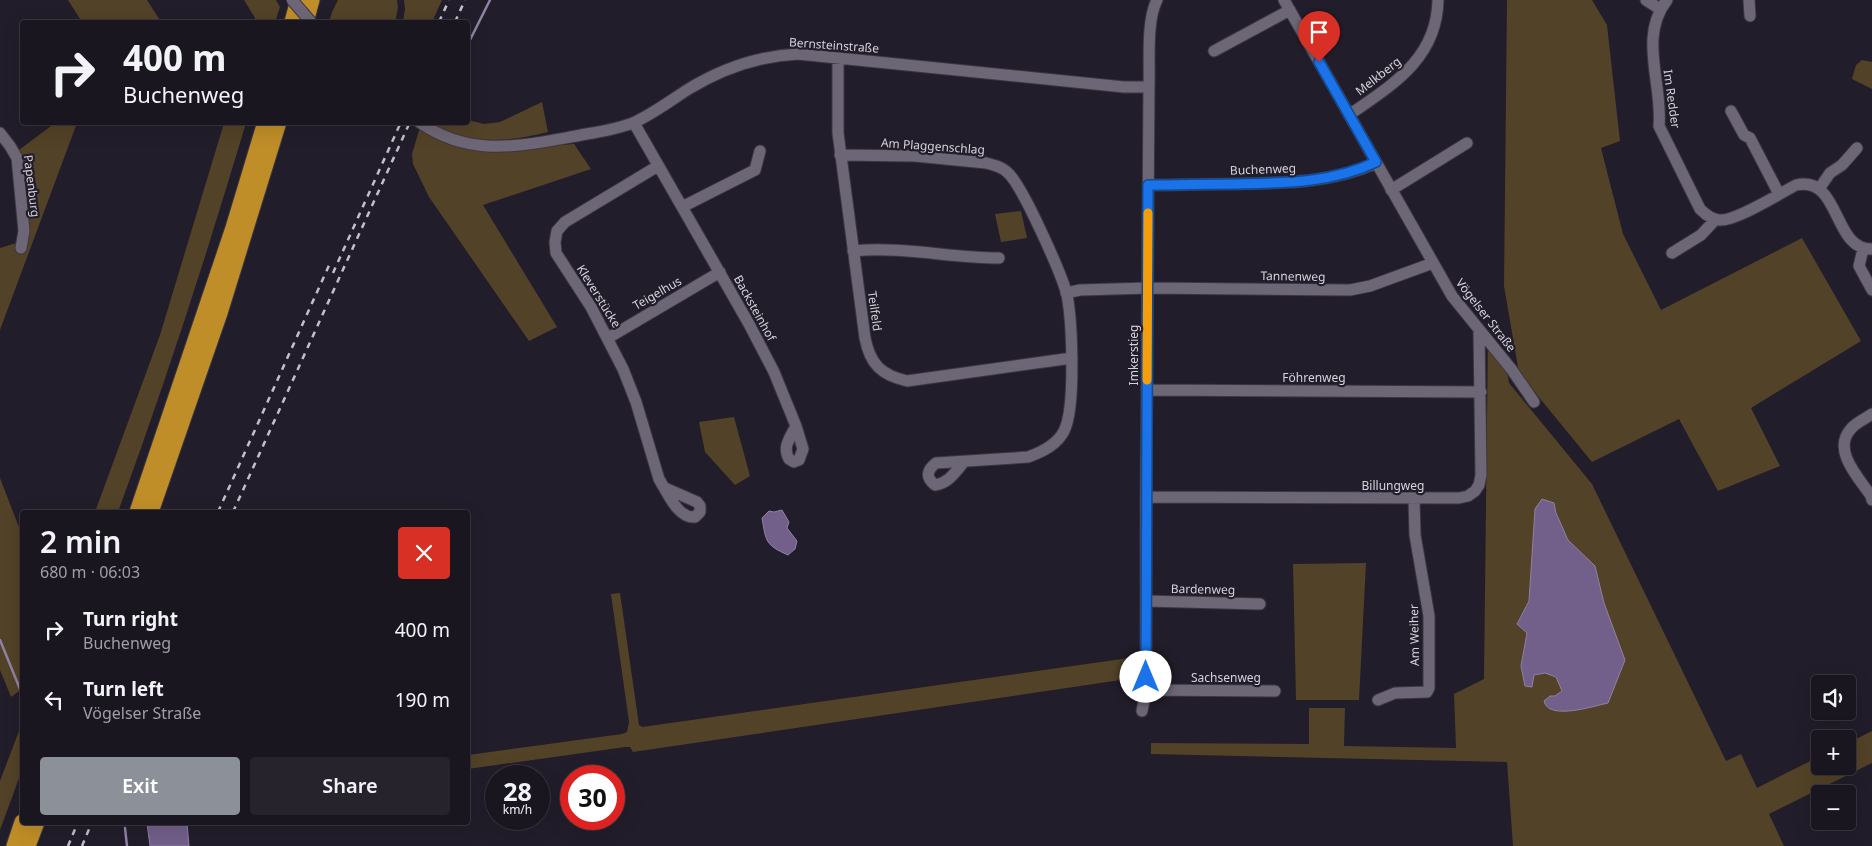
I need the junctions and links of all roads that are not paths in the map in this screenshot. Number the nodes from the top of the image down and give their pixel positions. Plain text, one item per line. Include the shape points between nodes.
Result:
1 (292, 0) edge
2 (298, 0) edge
3 (312, 0) edge
4 (1438, 0) edge
5 (1646, 0) edge
6 (1749, 0) edge
7 (1152, 3) edge
8 (1664, 4) edge
9 (1287, 5) edge
10 (1750, 16) dead end
11 (293, 20) edge
12 (307, 20) edge
13 (309, 20) edge
14 (1214, 51) dead end
15 (838, 58) junction
16 (1149, 87) junction
17 (1731, 111) dead end
18 (1349, 115) junction
19 (634, 123) junction
20 (264, 125) edge
21 (278, 125) edge
22 (423, 125) edge
23 (0, 133) edge
24 (1466, 143) dead end
25 (1857, 148) dead end
26 (760, 151) dead end
27 (840, 155) junction
28 (1376, 162) junction
29 (658, 166) junction
30 (1148, 185) junction
31 (1819, 189) junction
32 (1391, 190) junction
33 (1779, 194) junction
34 (682, 206) junction
35 (1715, 220) junction
36 (22, 248) dead end
37 (1867, 249) edge
38 (854, 251) junction
39 (1672, 253) dead end
40 (1000, 258) dead end
41 (1433, 264) junction
42 (720, 272) junction
43 (1148, 288) junction
44 (1872, 290) edge
45 (1066, 293) junction
46 (1479, 330) junction
47 (608, 338) junction
48 (1072, 358) junction
49 (1147, 390) junction
50 (1481, 392) junction
51 (1534, 402) dead end
52 (1872, 414) edge
53 (796, 426) dead end
54 (964, 462) dead end
55 (665, 488) dead end
56 (1146, 497) junction
57 (1414, 498) junction
58 (1872, 500) edge
59 (139, 510) edge
60 (152, 510) edge
61 (1146, 601) junction
62 (1260, 604) dead end
63 (1146, 690) junction
64 (1275, 691) dead end
65 (1378, 700) dead end
66 (1142, 711) dead end
67 (21, 825) edge
68 (36, 825) edge
69 (14, 846) edge
70 (28, 846) edge

1 - 13 street, bridge
2 - 11 highway
3 - 12 highway
4 - 18 street, Melkberg via 1432,33 1414,65 1400,79
5 - 8 street
6 - 10 street
7 - 16 street, Imkerstieg
8 - 35 street, Im Redder via 1652,42 1659,126 1700,209
9 - 14 street
9 - 18 street, Vögelser Straße
15 - 16 street, Bernsteinstraße via 1124,88
15 - 19 street, Bernsteinstraße via 798,54 761,58 714,76
15 - 27 street, Teilfeld
16 - 30 street, Imkerstieg
17 - 33 street via 1744,135 1750,138
18 - 28 street, Vögelser Straße
19 - 22 street, Bernsteinstraße via 555,140 497,148 463,143
19 - 29 street, Backsteinhof
20 - 59 highway via 234,228
21 - 60 highway via 220,313
23 - 36 street, Papenburg via 17,158 24,232
24 - 32 street
25 - 31 street via 1842,165 1830,172
26 - 34 street via 755,170
27 - 38 street, Teilfeld
27 - 45 street, Am Plaggenschlag via 915,156 986,163 1007,171 1026,201
28 - 30 street, Buchenweg via 1331,177 1284,183
28 - 32 street, Vögelser Straße
29 - 34 street, Backsteinhof
29 - 47 street, Kleverstücke via 564,222 557,231 556,253
30 - 43 street, Imkerstieg
31 - 33 street via 1804,183
31 - 37 street via 1827,197 1852,243
32 - 41 street, Vögelser Straße
33 - 35 street via 1734,217
34 - 42 street, Backsteinhof
35 - 39 street via 1701,235
37 - 44 street via 1859,266
38 - 40 street via 887,250
38 - 48 street, Teilfeld via 868,352 874,364 895,378 907,381
41 - 43 street, Tannenweg via 1350,290
41 - 46 street, Vögelser Straße via 1456,303
42 - 47 street, Teigelhus
42 - 53 street, Backsteinhof via 774,372
43 - 45 street
43 - 49 street, Imkerstieg
45 - 48 street, Am Plaggenschlag
46 - 50 street, Billungweg
46 - 51 street, Vögelser Straße
47 - 55 street, Kleverstücke via 636,402
48 - 54 street, Am Plaggenschlag via 1068,418 1064,432 1054,444 1028,457
49 - 50 street, Föhrenweg
49 - 56 street, Imkerstieg
50 - 57 street, Billungweg via 1479,485 1468,496 1459,498
52 - 58 street via 1849,431 1844,446 1847,459
56 - 57 street, Billungweg
56 - 61 street, Imkerstieg
57 - 65 street, Am Weiher via 1415,534 1429,616 1429,688 1427,692 1395,694
61 - 62 street, Bardenweg
61 - 63 street, Imkerstieg
63 - 64 street, Sachsenweg
63 - 66 street, Imkerstieg
67 - 69 highway
68 - 70 highway

